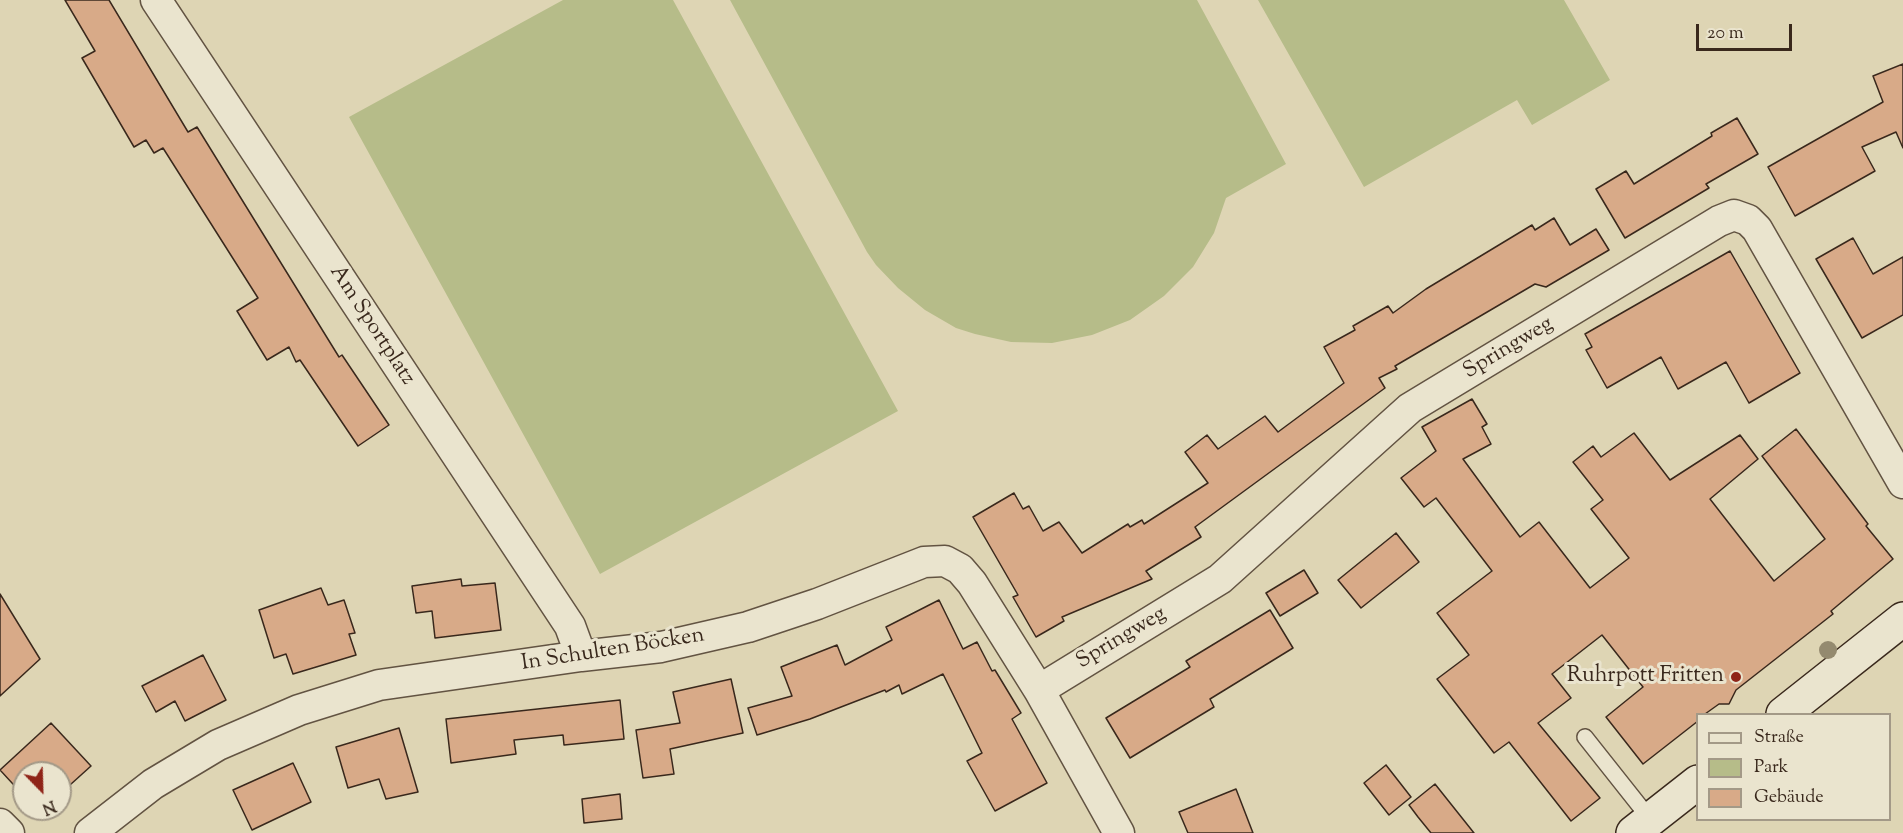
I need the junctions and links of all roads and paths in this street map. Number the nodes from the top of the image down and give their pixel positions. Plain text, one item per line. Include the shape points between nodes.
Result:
1 (156, 0) edge
2 (1903, 483) edge
3 (1903, 619) edge
4 (580, 656) junction
5 (1039, 690) junction
6 (1784, 713) edge
7 (1585, 737) dead end
8 (1696, 784) edge
9 (0, 824) edge
10 (1642, 826) edge
11 (9, 833) edge
12 (90, 833) edge
13 (1119, 833) edge

1 - 4 street, Am Sportplatz via 570,626
2 - 5 street, Springweg via 1756,229 1742,216 1734,215 1410,408 1220,579
3 - 6 street
4 - 5 street, In Schulten Böcken via 662,647 748,627 924,562 945,561 960,569 972,583
4 - 12 street, In Schulten Böcken via 379,685 299,710 209,751 153,784
5 - 13 street, In Schulten Böcken
7 - 10 lane
8 - 10 street
9 - 11 street

